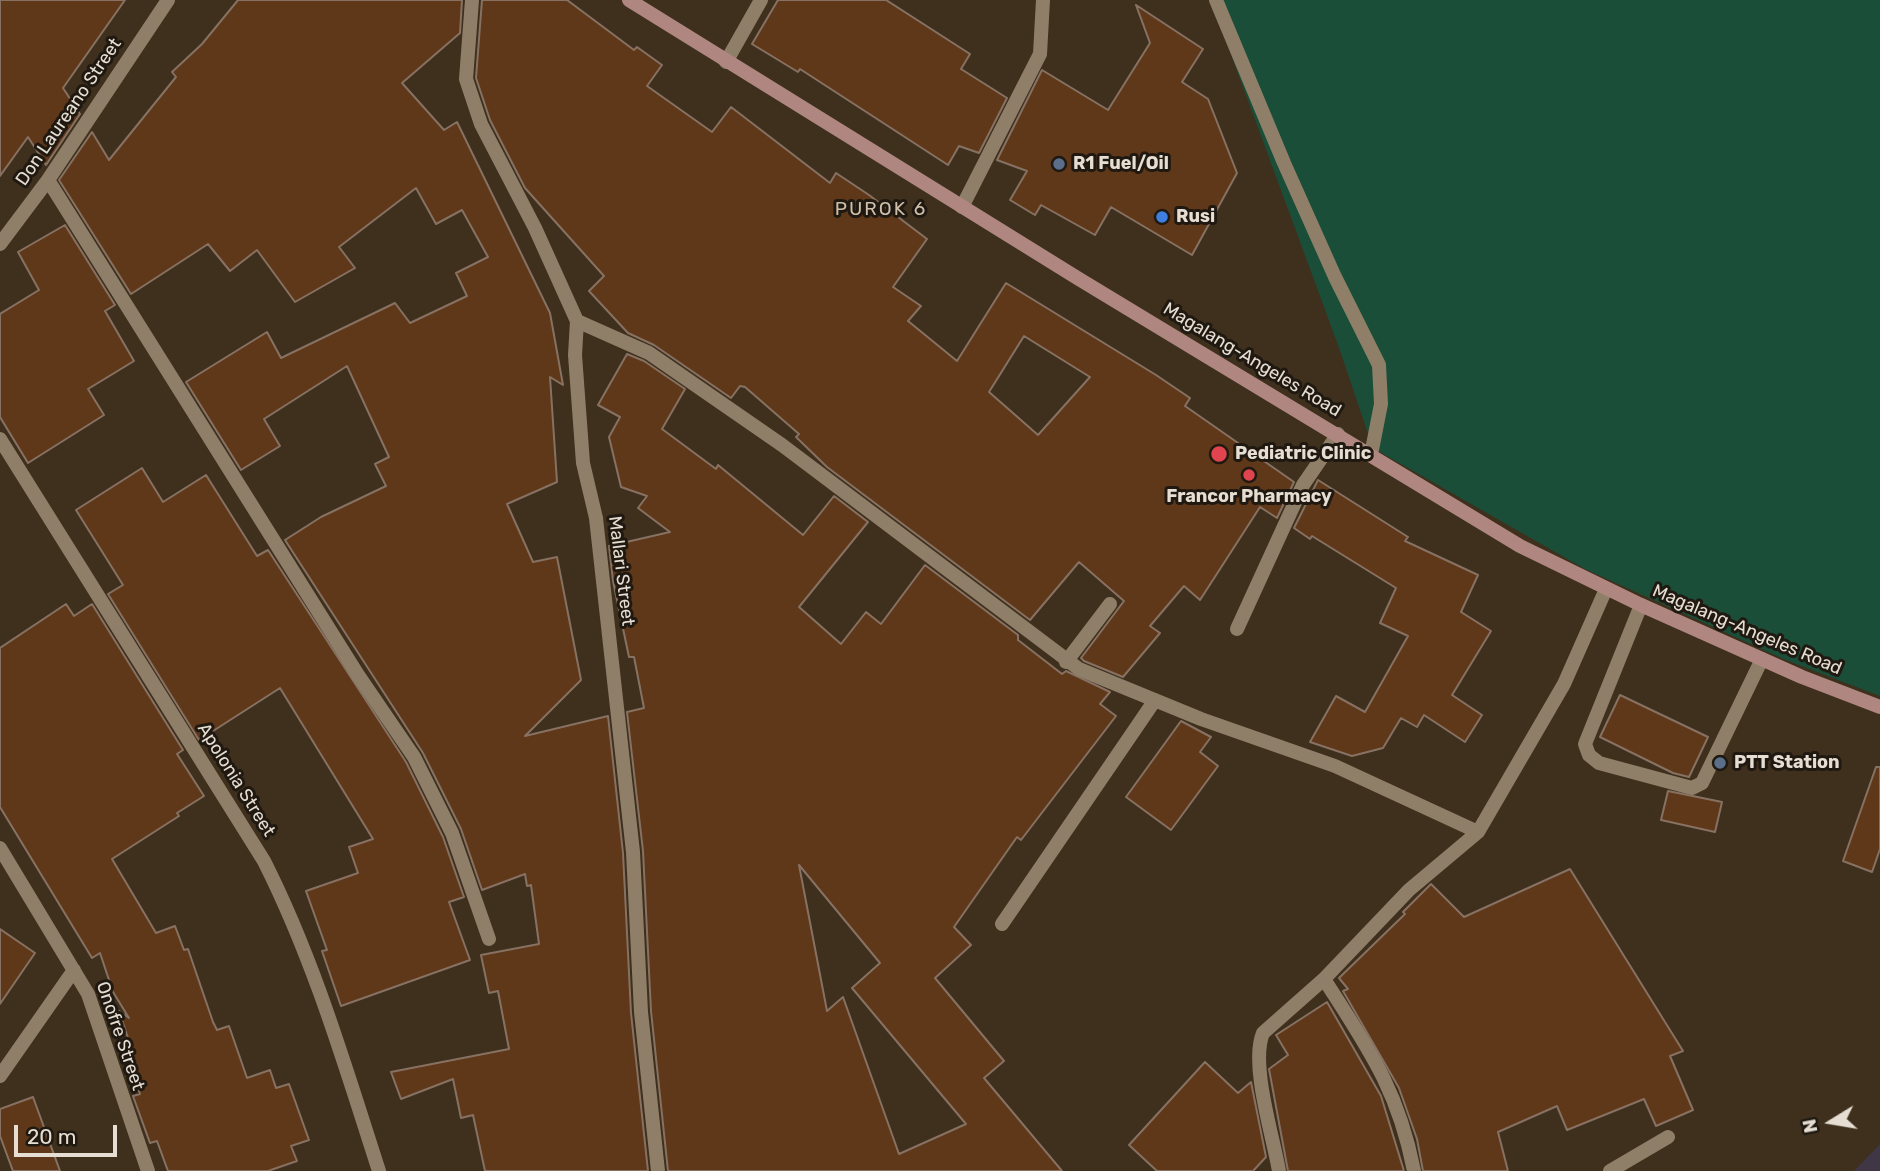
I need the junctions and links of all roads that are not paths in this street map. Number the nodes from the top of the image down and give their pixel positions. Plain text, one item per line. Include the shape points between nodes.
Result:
1 (168, 0) edge
2 (472, 0) edge
3 (629, 0) edge
4 (761, 0) edge
5 (1043, 0) edge
6 (1216, 0) edge
7 (726, 62) junction
8 (48, 180) junction
9 (962, 207) junction
10 (1, 242) edge
11 (577, 321) junction
12 (1338, 434) junction
13 (0, 439) edge
14 (1371, 455) junction
15 (1606, 589) junction
16 (1110, 604) dead end
17 (1642, 605) junction
18 (1237, 629) dead end
19 (1762, 659) junction
20 (1066, 662) junction
21 (1155, 700) junction
22 (1880, 707) edge
23 (1478, 832) junction
24 (0, 848) edge
25 (1002, 924) dead end
26 (489, 939) dead end
27 (74, 970) junction
28 (1324, 979) junction
29 (0, 1076) edge
30 (1668, 1137) dead end
31 (148, 1171) edge
32 (379, 1171) edge
33 (658, 1171) edge
34 (1279, 1171) edge
35 (1414, 1171) edge
36 (1609, 1171) edge

1 - 8 street, Don Laureano Street
2 - 11 street, Mallari Street via 466,79 481,124
3 - 7 main road, Magalang-Angeles Road
4 - 7 street
5 - 9 street via 1040,54
6 - 14 street via 1335,277 1379,365 1381,404
7 - 9 main road, Magalang-Angeles Road
8 - 10 street, Don Laureano Street
8 - 26 street via 414,757 456,842
9 - 12 main road, Magalang-Angeles Road
11 - 20 street via 649,354 782,445
11 - 33 street, Mallari Street via 583,463 596,518 632,838 641,1012
12 - 14 main road, Magalang-Angeles Road
12 - 18 street via 1303,485
13 - 32 street, Apolonia Street via 264,860 316,979
14 - 15 main road, Magalang-Angeles Road via 1520,546
15 - 17 main road, Magalang-Angeles Road
15 - 23 street via 1564,684
16 - 20 street
17 - 19 main road, Magalang-Angeles Road
17 - 19 street via 1585,744 1599,763 1692,788 1702,783
19 - 22 main road, Magalang-Angeles Road
20 - 21 street
21 - 23 street via 1335,766
21 - 25 street
23 - 28 street via 1409,890
24 - 27 street, Onofre Street
27 - 29 street
27 - 31 street, Onofre Street via 88,994
28 - 34 street via 1263,1033 1258,1045 1258,1067
28 - 35 street via 1390,1086 1404,1121
30 - 36 street

